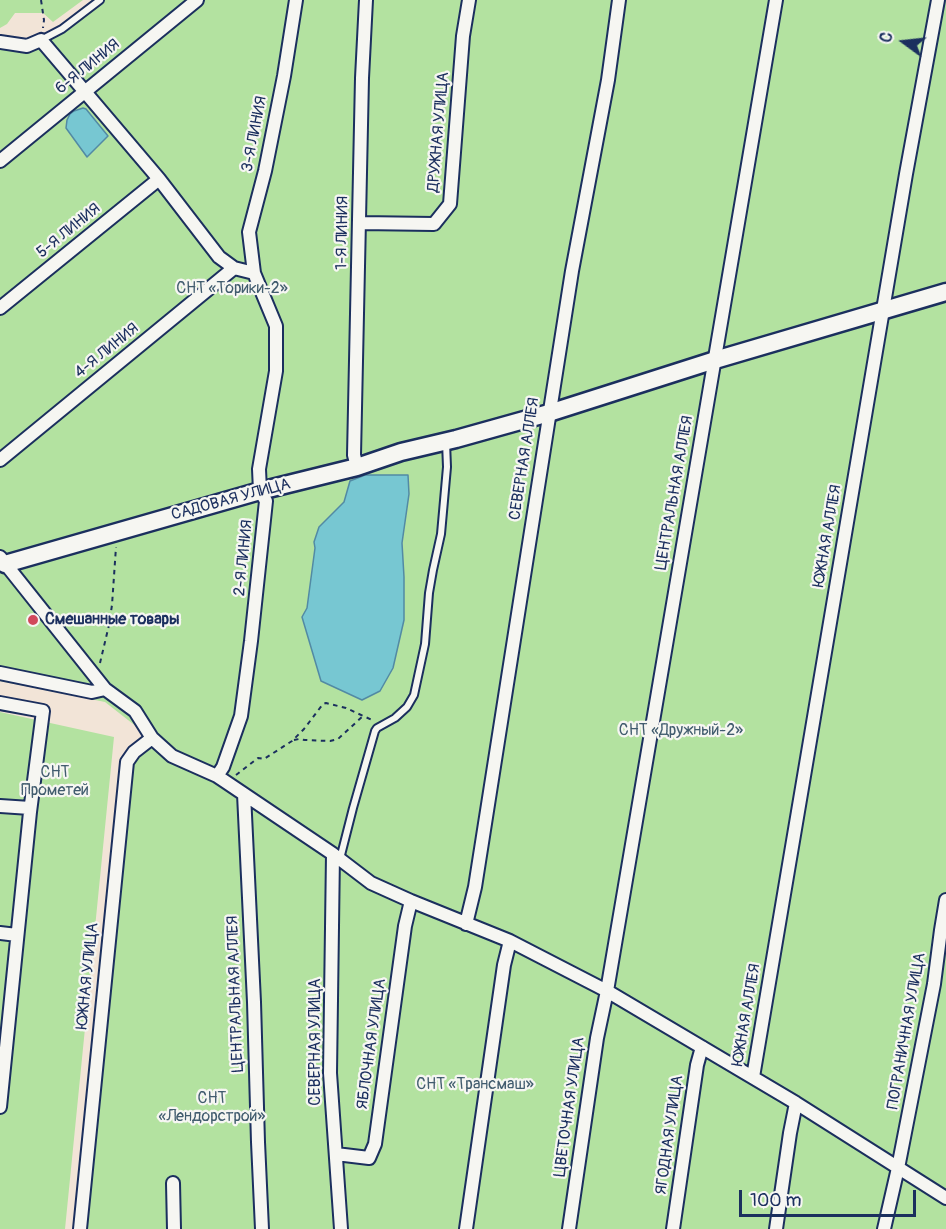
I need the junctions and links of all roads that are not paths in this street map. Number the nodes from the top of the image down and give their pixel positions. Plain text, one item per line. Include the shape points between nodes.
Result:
1 (100, 0) edge
2 (197, 0) edge
3 (296, 0) edge
4 (366, 0) edge
5 (469, 0) edge
6 (619, 0) edge
7 (776, 0) edge
8 (938, 0) edge
9 (41, 40) junction
10 (0, 42) edge
11 (84, 91) junction
12 (0, 161) edge
13 (159, 179) junction
14 (360, 223) junction
15 (234, 268) junction
16 (254, 273) junction
17 (946, 292) edge
18 (0, 308) edge
19 (883, 310) junction
20 (715, 360) junction
21 (549, 413) junction
22 (451, 440) junction
23 (0, 460) edge
24 (357, 467) junction
25 (260, 492) junction
26 (3, 560) edge
27 (0, 673) edge
28 (105, 689) junction
29 (0, 703) edge
30 (152, 738) junction
31 (222, 779) junction
32 (244, 794) junction
33 (0, 806) edge
34 (30, 808) junction
35 (336, 857) junction
36 (946, 900) edge
37 (411, 901) junction
38 (466, 924) junction
39 (0, 933) edge
40 (17, 934) junction
41 (510, 941) junction
42 (607, 991) junction
43 (702, 1047) junction
44 (3, 1054) edge
45 (753, 1077) junction
46 (796, 1103) junction
47 (0, 1107) edge
48 (336, 1154) junction
49 (898, 1168) junction
50 (173, 1183) dead end
51 (946, 1198) edge
52 (80, 1229) edge
53 (174, 1229) edge
54 (262, 1229) edge
55 (341, 1229) edge
56 (466, 1229) edge
57 (569, 1229) edge
58 (674, 1229) edge
59 (777, 1229) edge
60 (884, 1229) edge

1 - 9 lane
2 - 11 street, 6-Я ЛИНИЯ
3 - 16 street, 3-Я ЛИНИЯ via 265,171 249,232
4 - 14 street, 1-Я ЛИНИЯ
5 - 14 street, ДРУЖНАЯ УЛИЦА via 450,204 434,224
6 - 21 street, СЕВЕРНАЯ АЛЛЕЯ
7 - 20 street, ЦЕНТРАЛЬНАЯ АЛЛЕЯ
8 - 19 street, ЮЖНАЯ АЛЛЕЯ
9 - 10 street via 27,46
9 - 11 street
11 - 12 street, 6-Я ЛИНИЯ
11 - 13 street
13 - 15 street via 219,256
13 - 18 street, 5-Я ЛИНИЯ
14 - 24 street, 1-Я ЛИНИЯ via 354,455
15 - 16 street
15 - 23 street, 4-Я ЛИНИЯ
16 - 25 street, 2-Я ЛИНИЯ via 276,326 276,371 259,470
17 - 19 street, САДОВАЯ УЛИЦА
19 - 20 street, САДОВАЯ УЛИЦА
19 - 45 street, ЮЖНАЯ АЛЛЕЯ
20 - 21 street, САДОВАЯ УЛИЦА
20 - 42 street, ЦЕНТРАЛЬНАЯ АЛЛЕЯ
21 - 22 street, САДОВАЯ УЛИЦА
21 - 38 street, СЕВЕРНАЯ АЛЛЕЯ
22 - 24 street, САДОВАЯ УЛИЦА
22 - 35 lane via 441,534 414,695 395,718 377,728
24 - 25 street, САДОВАЯ УЛИЦА
25 - 26 street, САДОВАЯ УЛИЦА
25 - 31 street, 2-Я ЛИНИЯ via 267,501 251,641 241,716
26 - 28 street
27 - 28 street via 92,692
28 - 30 street via 135,711
29 - 34 street via 43,711
30 - 31 street via 172,756
30 - 52 street, ЮЖНАЯ УЛИЦА via 127,762
31 - 32 street
32 - 35 street
32 - 54 street, ЦЕНТРАЛЬНАЯ АЛЛЕЯ
33 - 34 street
34 - 40 street
35 - 37 street via 371,883
35 - 48 street, СЕВЕРНАЯ УЛИЦА via 330,1073
36 - 49 street, ПОГРАНИЧНАЯ УЛИЦА
37 - 38 street
37 - 48 street, ЯБЛОЧНАЯ УЛИЦА via 375,1144 369,1158
38 - 41 street
39 - 40 street
40 - 44 street
41 - 42 street
41 - 56 street
42 - 43 street
42 - 57 street, ЦВЕТОЧНАЯ УЛИЦА
43 - 45 street
43 - 58 street, ЯГОДНАЯ УЛИЦА
44 - 47 street
45 - 46 street
46 - 49 street
46 - 59 street
48 - 55 street, СЕВЕРНАЯ УЛИЦА
49 - 51 street
49 - 60 street, ПОГРАНИЧНАЯ УЛИЦА
50 - 53 street

